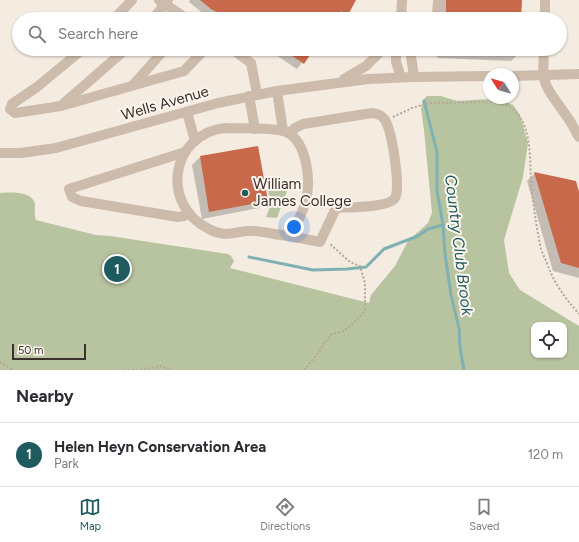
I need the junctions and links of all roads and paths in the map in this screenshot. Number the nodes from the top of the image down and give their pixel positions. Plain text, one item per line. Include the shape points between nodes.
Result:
1 (132, 0) edge
2 (402, 0) edge
3 (438, 0) edge
4 (545, 0) edge
5 (164, 1) edge
6 (121, 12) edge
7 (157, 12) edge
8 (179, 12) edge
9 (402, 12) edge
10 (437, 12) edge
11 (545, 12) edge
12 (74, 56) edge
13 (118, 56) edge
14 (159, 56) edge
15 (198, 56) edge
16 (242, 56) edge
17 (376, 56) edge
18 (396, 56) edge
19 (411, 56) edge
20 (544, 56) edge
21 (579, 74) edge
22 (543, 75) junction
23 (483, 76) edge
24 (519, 76) edge
25 (401, 77) junction
26 (414, 77) junction
27 (339, 82) junction
28 (133, 86) junction
29 (277, 91) junction
30 (253, 95) junction
31 (61, 106) junction
32 (187, 112) junction
33 (574, 118) edge
34 (386, 121) junction
35 (255, 129) junction
36 (286, 132) junction
37 (579, 137) edge
38 (194, 141) junction
39 (185, 152) junction
40 (0, 153) edge
41 (189, 213) junction
42 (290, 236) junction
43 (322, 237) junction
44 (579, 314) edge
45 (0, 362) edge
46 (13, 370) edge
47 (124, 370) edge
48 (172, 370) edge
49 (304, 370) edge

1 - 6 street
2 - 9 street
3 - 10 street
4 - 11 street
5 - 7 street
5 - 8 street
12 - 31 street via 12,104 10,109 15,113
13 - 31 street
14 - 28 street
15 - 28 street via 184,71
16 - 30 street via 251,63
17 - 27 street, Wells Avenue via 366,66
18 - 25 street
19 - 26 street
20 - 22 street
21 - 22 street
22 - 24 street
22 - 33 street via 551,94
23 - 26 street, Wells Avenue
25 - 26 street, Wells Avenue
25 - 27 street, Wells Avenue
27 - 29 street, Wells Avenue
28 - 31 street
29 - 30 street, Wells Avenue
29 - 36 street
30 - 32 street, Wells Avenue
30 - 35 street
32 - 38 street
32 - 40 street, Wells Avenue via 56,148
33 - 37 street
34 - 36 street via 381,116 372,114 304,124
34 - 43 street via 396,166 395,199 377,205 336,208
34 - 44 path via 429,103 498,102 516,113 525,127 530,148 532,190 542,250 551,276
35 - 36 street
35 - 38 street via 221,128
36 - 42 street via 297,141 308,170 306,200 302,214
38 - 39 street
39 - 41 street via 179,166 177,184 178,193
39 - 41 street via 69,189 72,196 81,201 175,217
41 - 42 street via 206,228 219,234 254,231
42 - 43 street via 320,242
43 - 49 path via 350,262 360,266 366,291 365,311 354,324 342,332 332,334
45 - 46 path
47 - 48 path via 160,366

